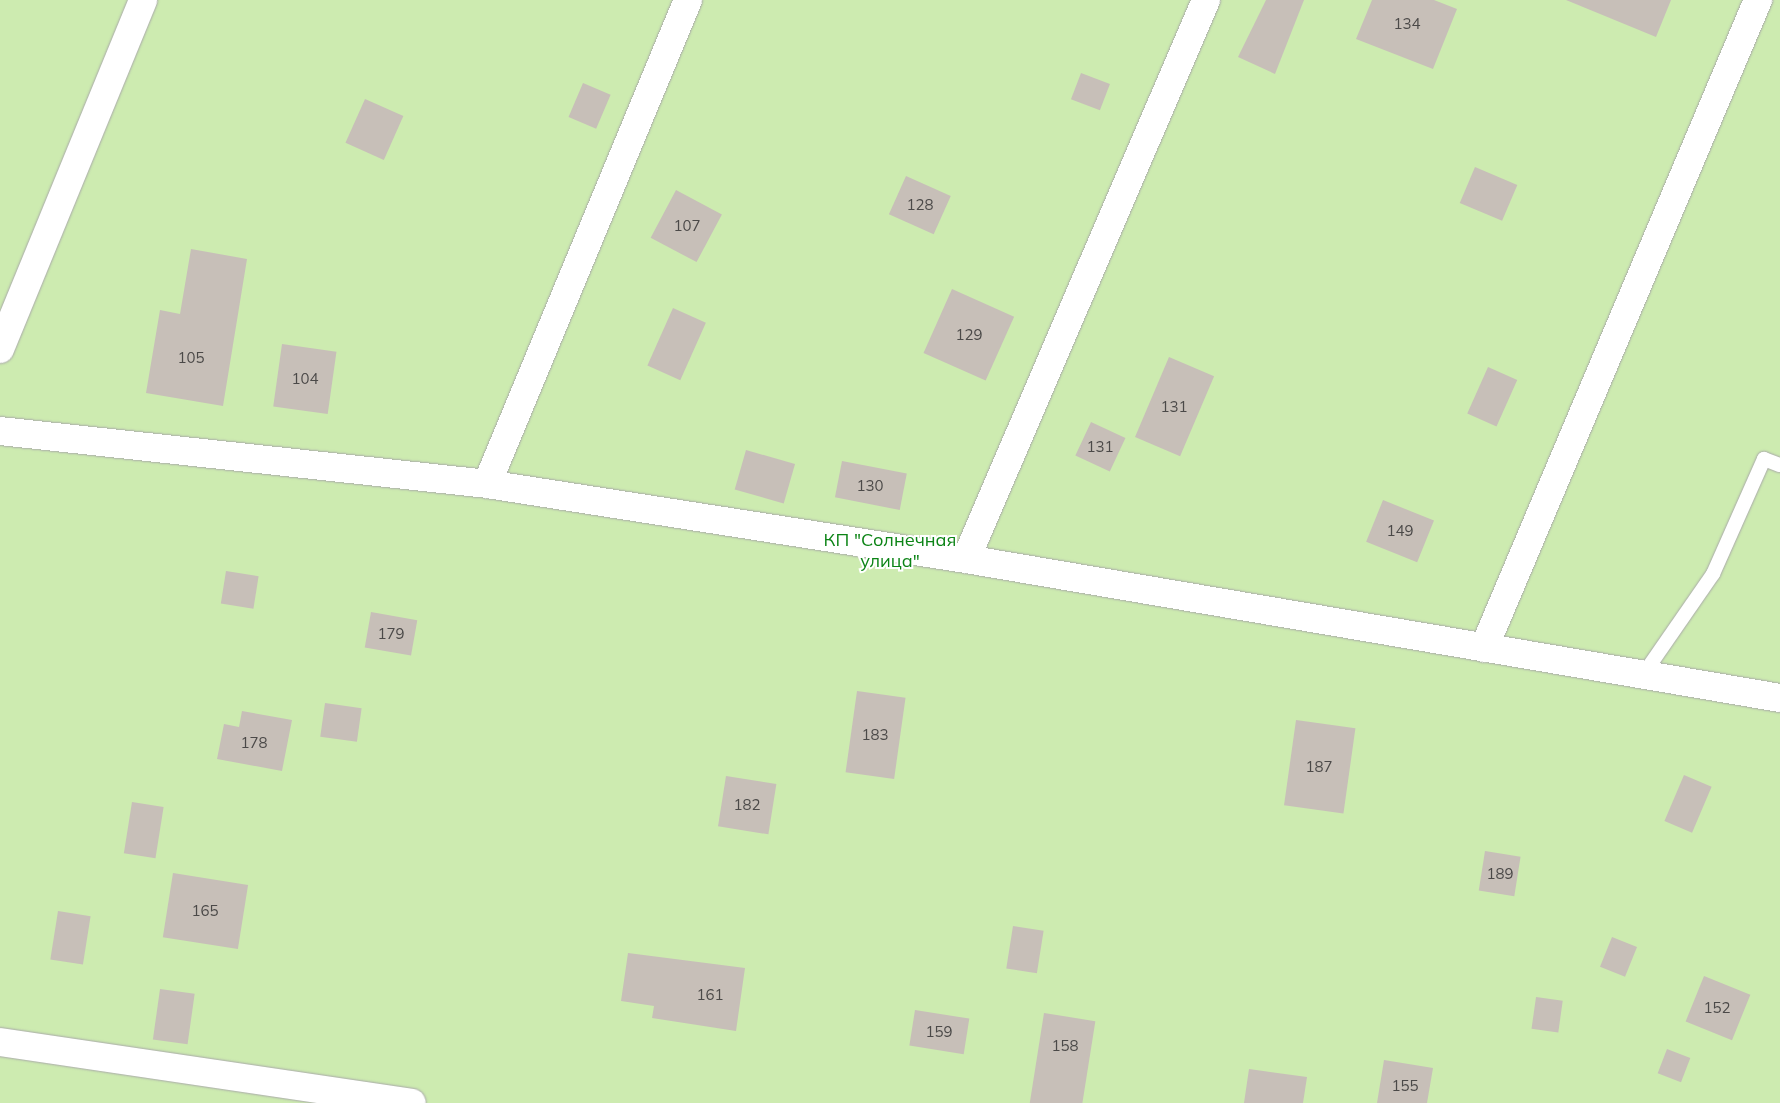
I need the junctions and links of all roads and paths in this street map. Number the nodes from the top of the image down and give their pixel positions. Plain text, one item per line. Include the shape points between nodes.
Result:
1 (143, 0) edge
2 (688, 0) edge
3 (1206, 0) edge
4 (1758, 0) edge
5 (0, 349) edge
6 (0, 431) edge
7 (1780, 465) edge
8 (487, 484) junction
9 (966, 559) junction
10 (1484, 648) junction
11 (1643, 675) junction
12 (1780, 698) edge
13 (0, 1042) edge
14 (412, 1103) edge

1 - 5 street
2 - 8 street
3 - 9 street
4 - 10 street
6 - 8 street
7 - 11 lane via 1764,459 1713,574
8 - 9 street
9 - 10 street
10 - 11 street
11 - 12 street
13 - 14 street

